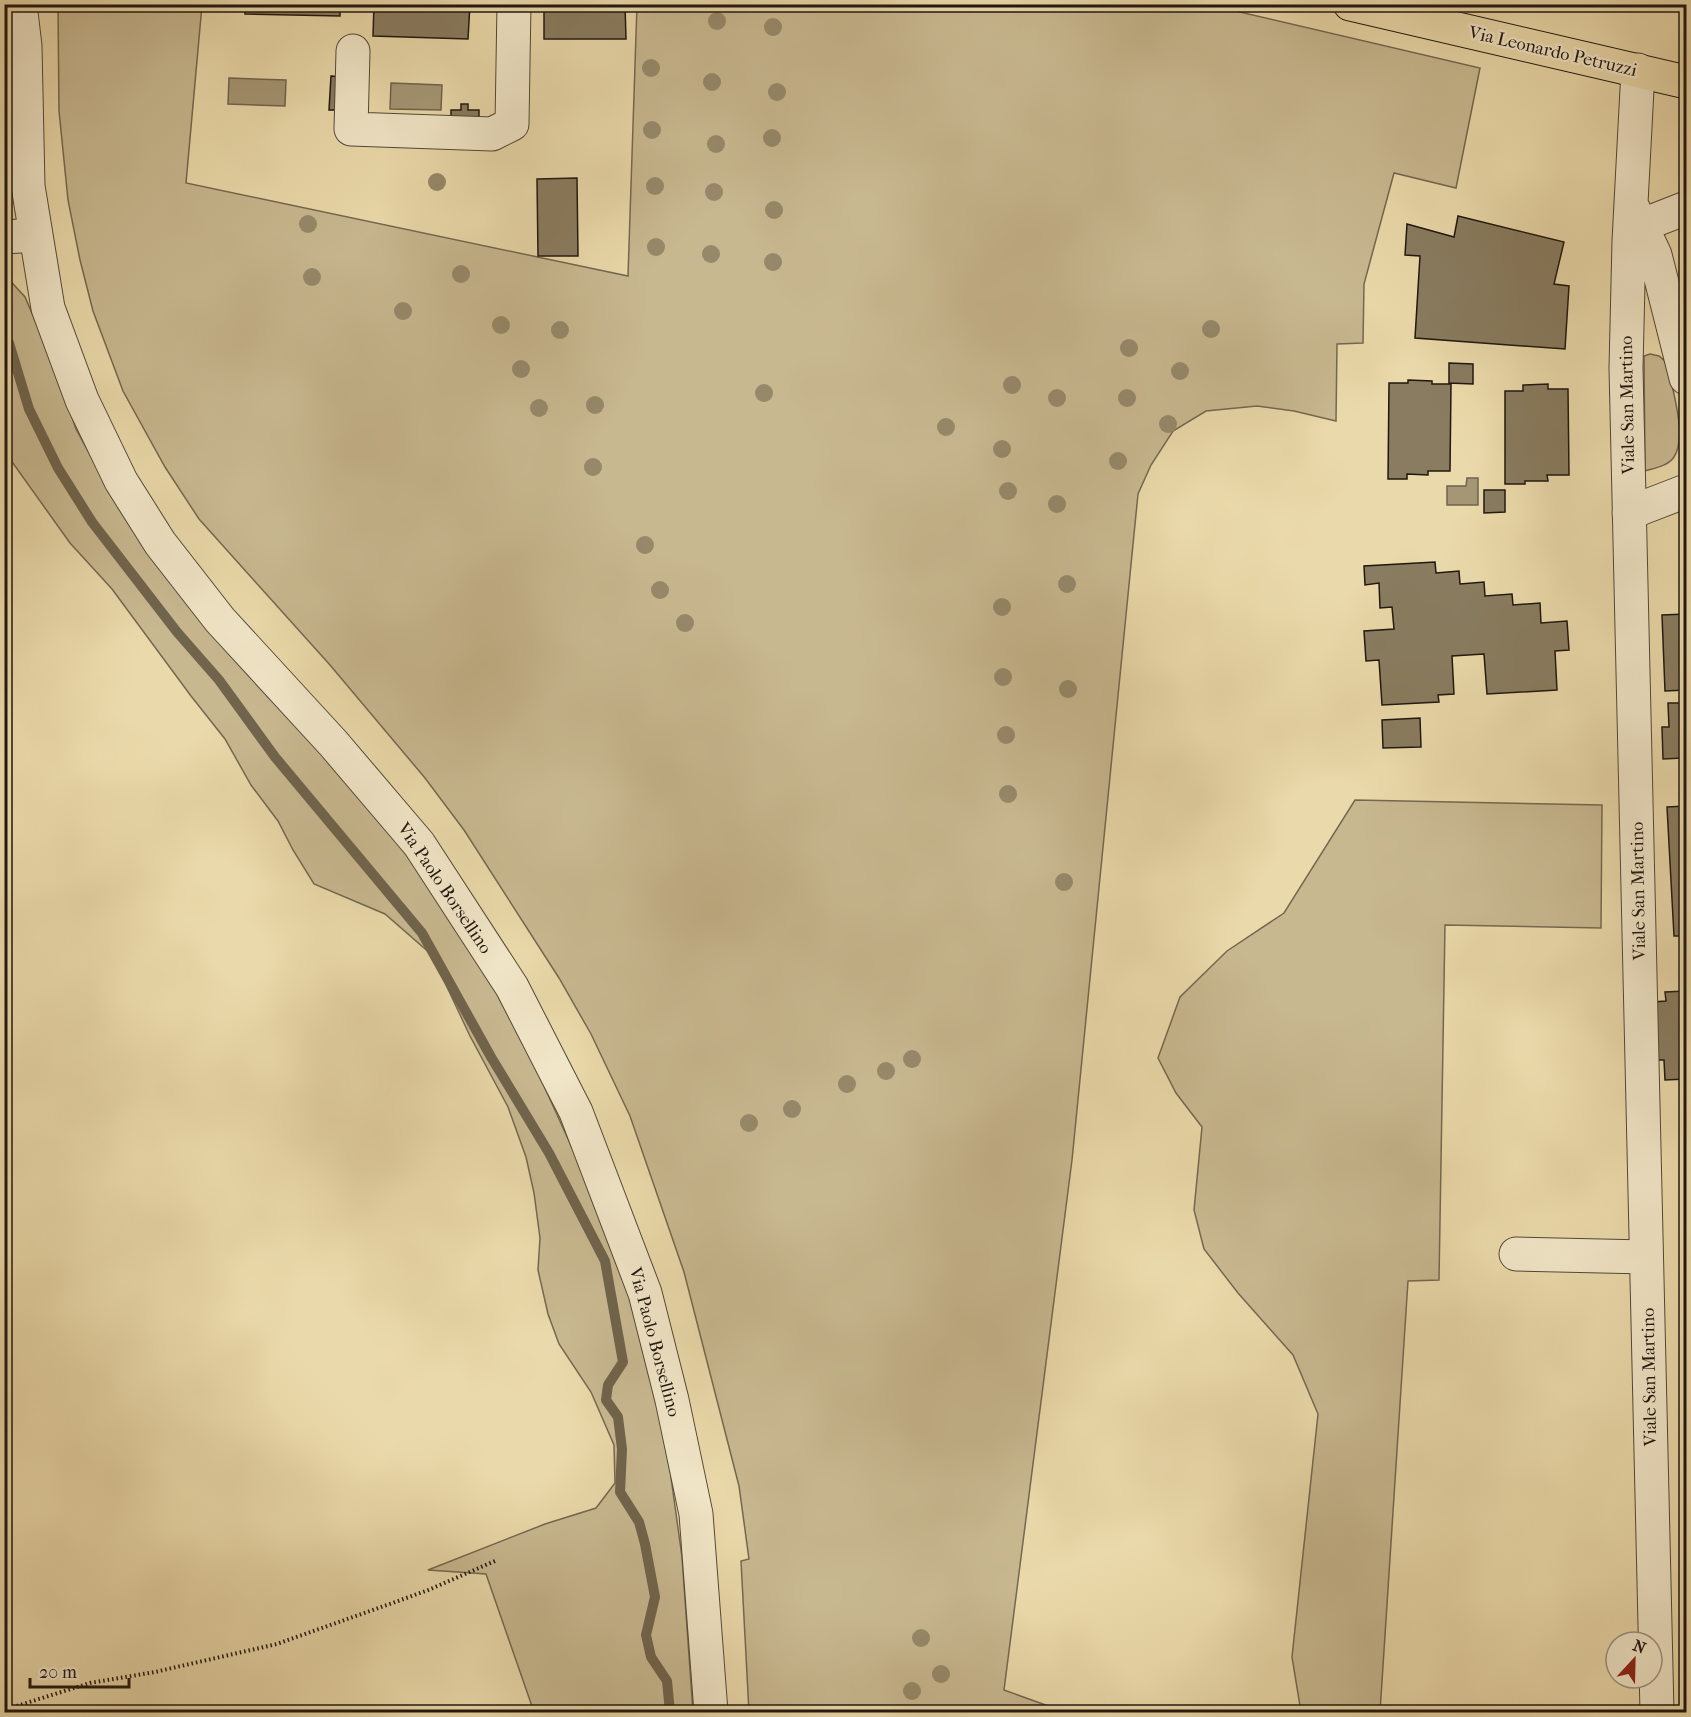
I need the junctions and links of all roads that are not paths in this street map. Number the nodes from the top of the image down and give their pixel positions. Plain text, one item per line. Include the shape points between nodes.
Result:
1 (514, 4) edge
2 (1350, 4) edge
3 (23, 13) edge
4 (353, 51) dead end
5 (1638, 70) junction
6 (1686, 82) edge
7 (1686, 208) edge
8 (1636, 215) junction
9 (20, 236) edge
10 (1626, 322) junction
11 (1671, 323) junction
12 (1686, 378) edge
13 (1686, 491) edge
14 (1629, 513) junction
15 (1516, 1254) dead end
16 (1646, 1257) junction
17 (711, 1713) edge
18 (1656, 1713) edge

1 - 4 street via 512,124 492,134 351,129
2 - 5 main road, Via Leonardo Petruzzi
3 - 9 street, Via Paolo Borsellino via 28,186
5 - 6 main road, Via Leonardo Petruzzi
5 - 8 street, Viale San Martino
7 - 8 street
8 - 10 street, Viale San Martino
8 - 11 street via 1655,255
9 - 17 street, Via Paolo Borsellino via 82,400 121,482 159,543 220,620 419,844 512,987 576,1112 645,1293 672,1400 696,1514
10 - 11 street
10 - 14 street, Viale San Martino
11 - 12 street
13 - 14 street
14 - 16 street, Viale San Martino
15 - 16 street
16 - 18 street, Viale San Martino

